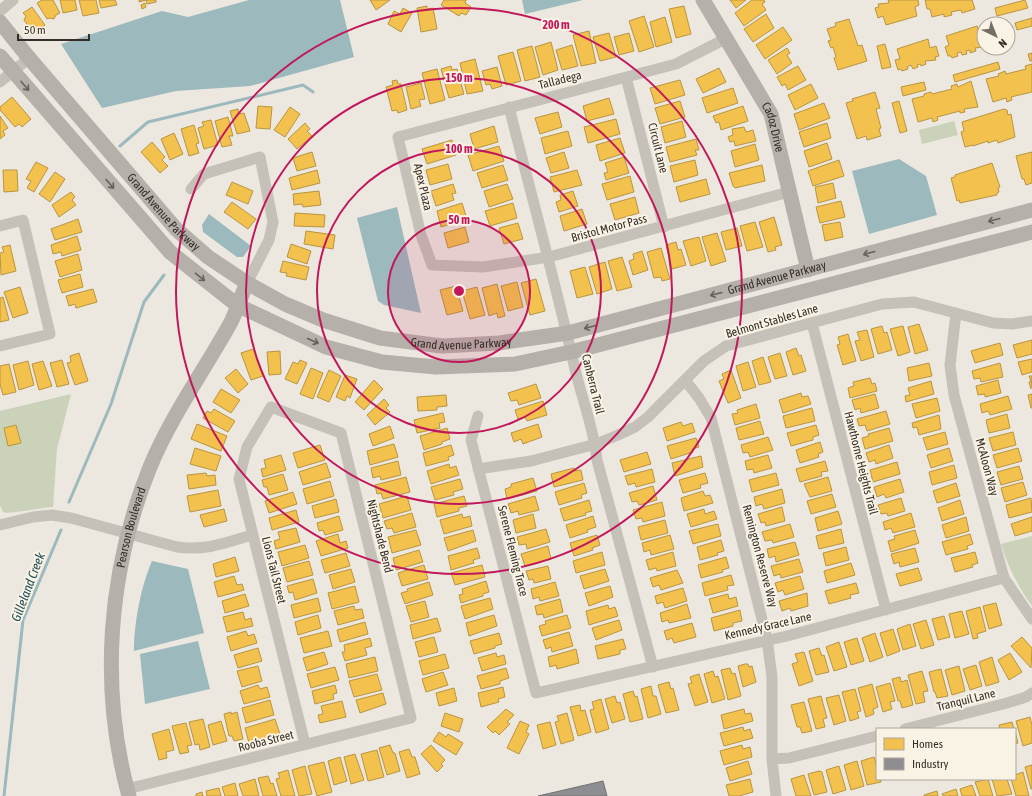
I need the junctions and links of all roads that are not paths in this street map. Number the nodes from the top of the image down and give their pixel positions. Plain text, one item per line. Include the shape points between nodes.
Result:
1 (12, 0) edge
2 (703, 0) edge
3 (0, 11) edge
4 (0, 22) edge
5 (725, 39) junction
6 (0, 56) edge
7 (29, 58) junction
8 (13, 72) junction
9 (626, 77) junction
10 (0, 82) edge
11 (510, 107) junction
12 (398, 137) joint
13 (191, 189) dead end
14 (788, 192) junction
15 (1032, 210) edge
16 (0, 226) edge
17 (664, 227) junction
18 (1032, 232) edge
19 (549, 257) junction
20 (432, 265) joint
21 (808, 270) junction
22 (247, 284) junction
23 (237, 305) junction
24 (956, 313) junction
25 (1032, 321) edge
26 (812, 323) junction
27 (568, 333) junction
28 (0, 346) edge
29 (571, 352) junction
30 (685, 380) junction
31 (271, 407) joint
32 (478, 416) dead end
33 (596, 444) junction
34 (478, 468) junction
35 (0, 525) edge
36 (128, 534) junction
37 (252, 536) junction
38 (1004, 578) junction
39 (886, 610) junction
40 (1032, 619) edge
41 (768, 640) junction
42 (653, 667) junction
43 (1032, 692) edge
44 (536, 693) joint
45 (411, 718) joint
46 (909, 728) edge
47 (876, 736) edge
48 (305, 744) junction
49 (772, 759) junction
50 (128, 792) edge
51 (776, 796) edge

1 - 3 street
2 - 5 street, Cadoz Drive
4 - 7 street, Grand Avenue Parkway
5 - 9 street, Talladega via 676,64
5 - 14 street, Cadoz Drive via 770,114
6 - 8 street, Grand Avenue Parkway
7 - 8 street
7 - 22 street, Grand Avenue Parkway via 176,229 208,257
8 - 10 street
8 -> 23 street, Grand Avenue Parkway via 170,252
9 - 11 street, Talladega
9 - 17 street, Circuit Lane
11 - 12 street, Talladega
11 - 19 street, Canberra Trail
12 - 20 street, Apex Plaza via 420,235
13 - 22 street via 204,174 260,157 273,222 269,240
14 - 17 street, Bristol Motor Pass
14 - 21 street, Cadoz Drive
15 -> 21 street, Grand Avenue Parkway
16 - 28 street via 23,220 50,334
17 - 19 street, Bristol Motor Pass
18 - 29 street, Grand Avenue Parkway
19 - 20 street, Bristol Motor Pass via 483,267
19 - 27 street, Canberra Trail
21 -> 27 street, Grand Avenue Parkway
22 - 23 street, Pearson Boulevard
22 - 27 street, Grand Avenue Parkway via 323,320 380,338 442,346 499,343
23 -> 29 street, Grand Avenue Parkway via 326,347 382,362 436,367 515,364
23 - 36 street, Pearson Boulevard via 232,320 179,410 150,467
24 - 25 street, Belmont Stables Lane via 1012,324
24 - 26 street, Belmont Stables Lane via 914,302 882,304
24 - 38 street, McAloon Way via 950,365 954,396
26 - 30 street, Belmont Stables Lane via 726,346 704,361
26 - 39 street, Hawthorne Heights Trail
27 - 29 street, Canberra Trail
29 - 33 street, Canberra Trail
30 - 33 street, Belmont Stables Lane via 648,417 634,427
30 - 41 street, Remington Reserve Way via 711,418
31 - 37 street, Lions Tail Street via 247,447 239,479
31 - 45 street, Nightshade Bend via 341,433
32 - 34 street, Serene Fleming Trace via 471,440
33 - 34 street, Belmont Stables Lane via 531,461
33 - 42 street, Canberra Trail via 597,460
34 - 44 street, Serene Fleming Trace
35 - 36 street via 52,515
36 - 37 street via 195,549 209,548
36 - 50 street, Pearson Boulevard via 115,600 111,660 114,716
37 - 48 street, Lions Tail Street
38 - 39 street, Kennedy Grace Lane
38 - 40 street, McAloon Way
39 - 41 street, Kennedy Grace Lane
41 - 42 street, Kennedy Grace Lane
41 - 49 street, Remington Reserve Way via 772,677
42 - 44 street, Kennedy Grace Lane
43 - 46 street, Tranquil Lane via 1026,697 1007,703
45 - 48 street, Rooba Street
47 - 49 street via 789,758
48 - 50 street, Rooba Street
49 - 51 street, Remington Reserve Way

